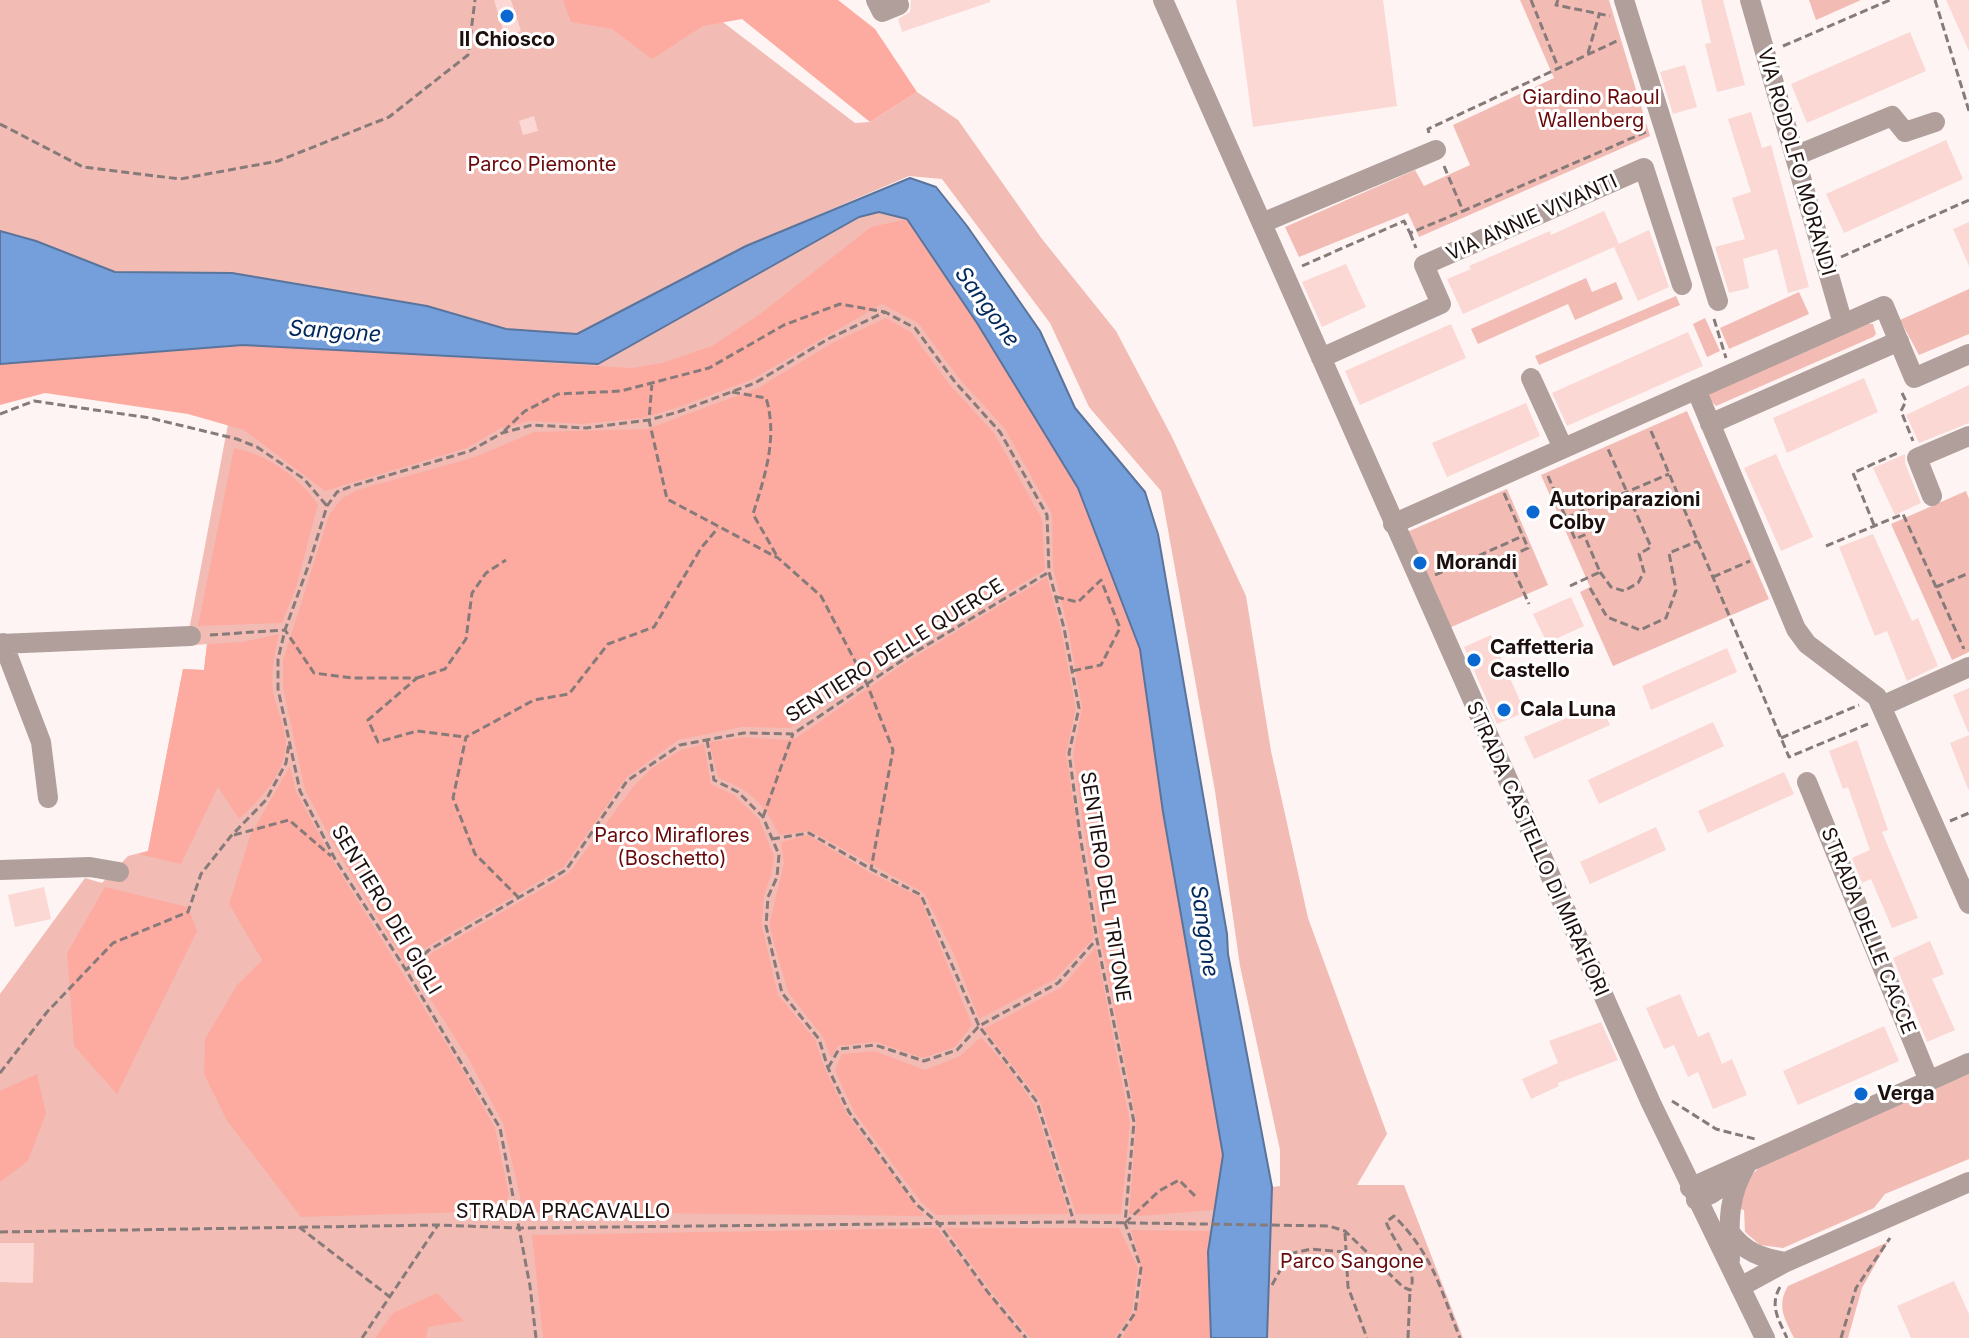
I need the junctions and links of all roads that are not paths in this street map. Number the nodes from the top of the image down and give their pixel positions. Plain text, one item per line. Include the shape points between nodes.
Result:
1 (876, 0) edge
2 (1163, 0) edge
3 (1750, 0) edge
4 (899, 5) dead end
5 (1622, 8) edge
6 (1935, 122) dead end
7 (1436, 150) road end
8 (1795, 156) junction
9 (1262, 223) junction
10 (1682, 285) dead end
11 (1718, 301) dead end
12 (1843, 324) junction
13 (1899, 341) junction
14 (1969, 354) edge
15 (1321, 358) junction
16 (1531, 378) dead end
17 (1696, 389) junction
18 (1710, 424) junction
19 (1969, 436) edge
20 (1563, 448) junction
21 (1932, 496) dead end
22 (1393, 524) junction
23 (191, 636) road end
24 (2, 644) edge
25 (1969, 667) edge
26 (1882, 706) junction
27 (1807, 782) dead end
28 (48, 798) dead end
29 (0, 870) edge
30 (119, 872) dead end
31 (1969, 904) edge
32 (1969, 1063) edge
33 (1929, 1081) junction
34 (1745, 1168) junction
35 (1969, 1182) edge
36 (1693, 1194) junction
37 (1729, 1231) junction
38 (1730, 1265) junction
39 (1779, 1276) junction
40 (1740, 1287) junction
41 (1765, 1338) edge

1 - 4 street via 882,12
2 - 9 street, STRADA CASTELLO DI MIRAFIORI
3 - 8 street, VIA RODOLFO MORANDI
5 - 11 street
6 - 8 street via 1905,132 1892,116
7 - 9 street
8 - 12 street, VIA RODOLFO MORANDI
9 - 15 street, STRADA CASTELLO DI MIRAFIORI
10 - 15 street, VIA ANNIE VIVANTI via 1644,168 1424,265 1441,304
12 - 13 street via 1884,306
12 - 17 street
13 - 14 street via 1914,378
13 - 18 street
15 - 22 street, STRADA CASTELLO DI MIRAFIORI
16 - 20 street
17 - 18 street
17 - 20 street
18 - 26 street via 1801,637
19 - 21 street via 1917,458
20 - 22 street
22 - 36 street, STRADA CASTELLO DI MIRAFIORI
23 - 24 street
24 - 28 street via 41,742
25 - 26 street
26 - 31 street
27 - 33 street, STRADA DELLE CACCE
29 - 30 street via 90,867
32 - 33 street
33 - 34 street via 1794,1140
34 - 36 street via 1717,1174
34 - 37 street via 1728,1210
35 - 39 street
36 - 38 street, STRADA CASTELLO DI MIRAFIORI
37 - 38 street
37 - 39 street
38 - 40 street, STRADA CASTELLO DI MIRAFIORI
39 - 40 street
40 - 41 street, STRADA CASTELLO DI MIRAFIORI

